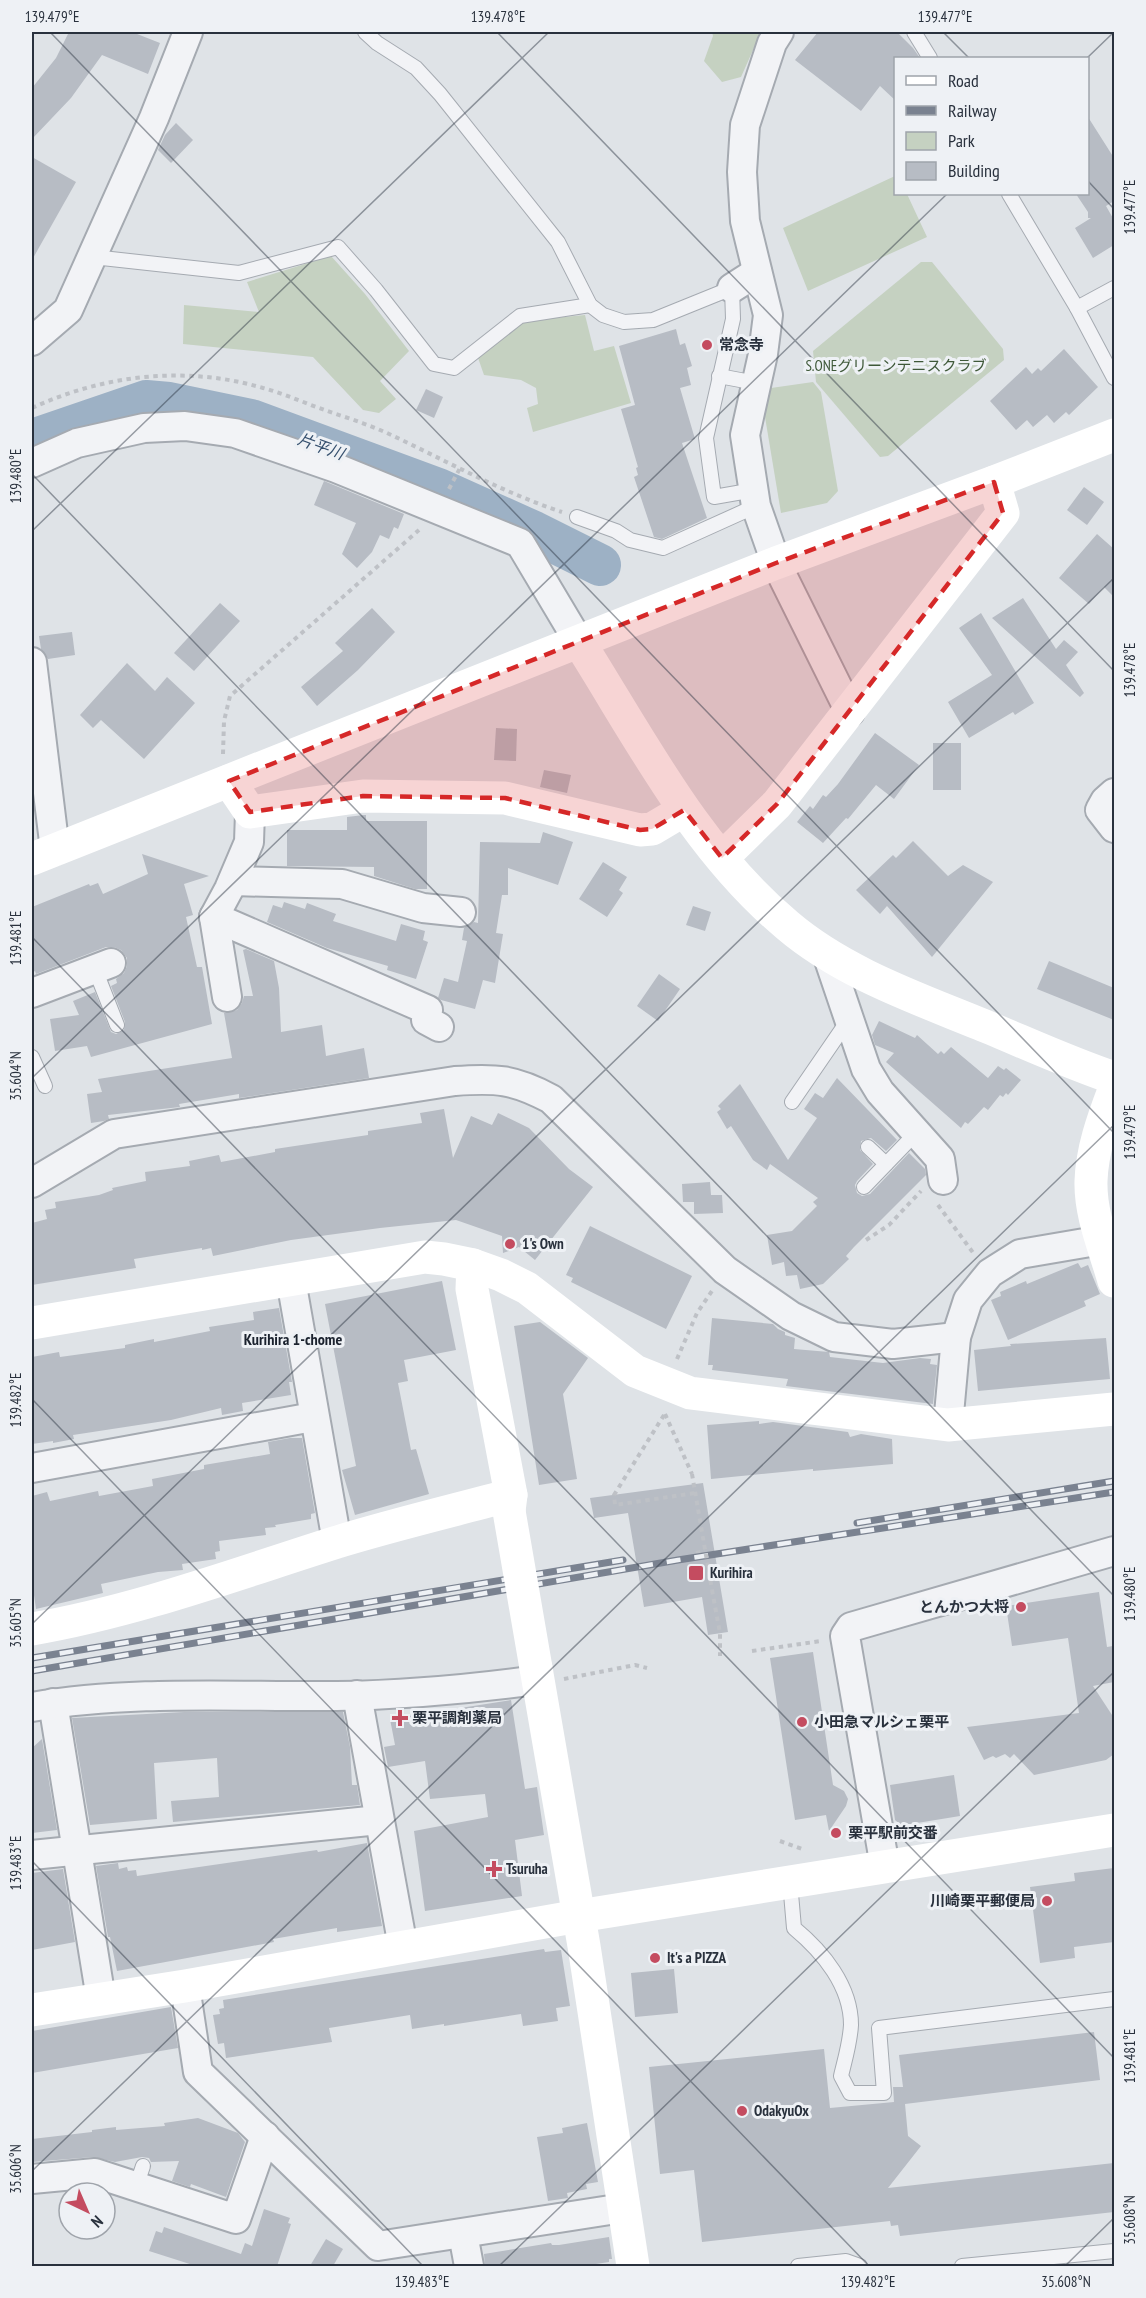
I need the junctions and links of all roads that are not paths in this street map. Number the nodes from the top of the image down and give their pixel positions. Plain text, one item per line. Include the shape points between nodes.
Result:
1 (188, 32) edge
2 (365, 32) edge
3 (778, 32) edge
4 (914, 32) edge
5 (929, 57) edge
6 (1010, 195) edge
7 (93, 257) junction
8 (757, 272) junction
9 (732, 288) junction
10 (1114, 288) edge
11 (590, 305) junction
12 (1077, 308) junction
13 (32, 341) edge
14 (719, 376) junction
15 (1114, 378) edge
16 (756, 383) junction
17 (1114, 435) edge
18 (32, 463) edge
19 (994, 483) junction
20 (755, 498) junction
21 (577, 517) road end
22 (776, 563) junction
23 (579, 642) junction
24 (32, 672) edge
25 (850, 712) junction
26 (229, 781) junction
27 (1114, 793) edge
28 (684, 810) junction
29 (250, 812) junction
30 (1114, 828) edge
31 (43, 855) edge
32 (722, 858) junction
33 (233, 881) junction
34 (461, 912) dead end
35 (214, 917) junction
36 (827, 954) junction
37 (103, 966) joint
38 (32, 993) edge
39 (226, 997) dead end
40 (849, 1018) junction
41 (117, 1025) dead end
42 (439, 1028) dead end
43 (32, 1057) edge
44 (1114, 1078) edge
45 (45, 1086) dead end
46 (1114, 1090) edge
47 (792, 1102) dead end
48 (917, 1131) junction
49 (868, 1148) dead end
50 (886, 1164) junction
51 (943, 1180) road end
52 (32, 1183) edge
53 (864, 1186) dead end
54 (1102, 1240) junction
55 (473, 1265) junction
56 (291, 1280) junction
57 (1114, 1281) edge
58 (32, 1323) edge
59 (956, 1336) junction
60 (1114, 1409) edge
61 (313, 1417) junction
62 (948, 1425) junction
63 (32, 1468) edge
64 (510, 1503) junction
65 (337, 1542) junction
66 (1114, 1551) edge
67 (32, 1629) edge
68 (543, 1676) junction
69 (357, 1695) junction
70 (42, 1705) edge
71 (380, 1820) junction
72 (1114, 1830) edge
73 (76, 1850) junction
74 (32, 1854) edge
75 (885, 1867) junction
76 (790, 1882) junction
77 (579, 1916) junction
78 (403, 1947) junction
79 (185, 1986) junction
80 (101, 1999) junction
81 (1114, 2000) edge
82 (32, 2010) edge
83 (265, 2136) junction
84 (32, 2179) edge
85 (623, 2208) junction
86 (463, 2234) junction
87 (1114, 2251) edge
88 (469, 2266) edge
89 (633, 2266) edge
90 (798, 2266) edge
91 (860, 2266) edge
92 (962, 2266) edge

1 - 7 street
2 - 11 lane via 416,68 440,94 558,242
3 - 8 street via 745,125 745,221
4 - 5 lane
6 - 12 lane
7 - 11 lane via 239,273 338,247 434,364 454,368 520,316
7 - 13 street via 68,310
8 - 9 street
8 - 16 street via 768,315
9 - 11 lane via 653,320 624,322 603,315
9 - 14 lane via 733,319
10 - 12 lane
12 - 15 lane
14 - 16 lane
14 - 20 lane via 706,438 714,497
16 - 20 street via 745,435
17 - 19 street
18 - 23 street via 76,443 144,428 185,426 235,433 336,468 520,543
19 - 22 street
19 - 25 street via 1003,513
20 - 21 lane via 663,548 630,540
20 - 22 street
22 - 23 street
22 - 25 street
23 - 26 street
23 - 28 street
24 - 31 street
25 - 32 street via 777,804
26 - 29 street
26 - 31 street
27 - 30 street via 1100,810
28 - 29 street via 652,829 640,830 505,798 363,796
28 - 32 street
29 - 33 street via 249,842
32 - 36 street via 787,926
33 - 34 street via 342,884 423,908
33 - 35 street
35 - 39 street
35 - 42 street via 428,1010 426,1020
36 - 40 street
36 - 44 street via 907,993
37 - 38 street
37 - 41 lane
40 - 47 lane
40 - 48 street via 867,1069 880,1092
43 - 45 lane
46 - 54 street via 1093,1159 1091,1182
48 - 50 lane
48 - 51 street via 940,1159
49 - 50 lane
50 - 53 lane
52 - 59 street via 114,1134 492,1078 530,1088 551,1099 725,1270 791,1316 834,1337 893,1344
54 - 57 street
54 - 59 street via 1020,1254 990,1273 968,1300
55 - 56 street via 425,1257
55 - 62 street via 527,1288 635,1371 690,1393
55 - 64 street via 472,1289
56 - 58 street
56 - 61 street
59 - 62 street
60 - 62 street
61 - 63 street
61 - 65 street
64 - 65 street
64 - 68 street, bridge
65 - 67 street via 149,1604
66 - 75 street via 851,1627 845,1636
68 - 69 street via 426,1692
68 - 77 street
69 - 70 street via 145,1696
69 - 71 street
70 - 73 street
71 - 73 street
71 - 78 street
72 - 75 street
73 - 74 street
73 - 80 street
75 - 76 street
76 - 77 street
76 - 81 lane via 794,1928 815,1945 844,1990 850,2011 849,2041 841,2076 850,2092 884,2093 879,2028
77 - 78 street
77 - 85 street
78 - 79 street
79 - 80 street
79 - 83 street via 198,2072
80 - 82 street
83 - 84 street via 236,2219 139,2177 95,2173
83 - 86 street via 378,2246
85 - 86 street
85 - 89 street
86 - 88 street
87 - 92 lane
90 - 91 lane via 846,2261

